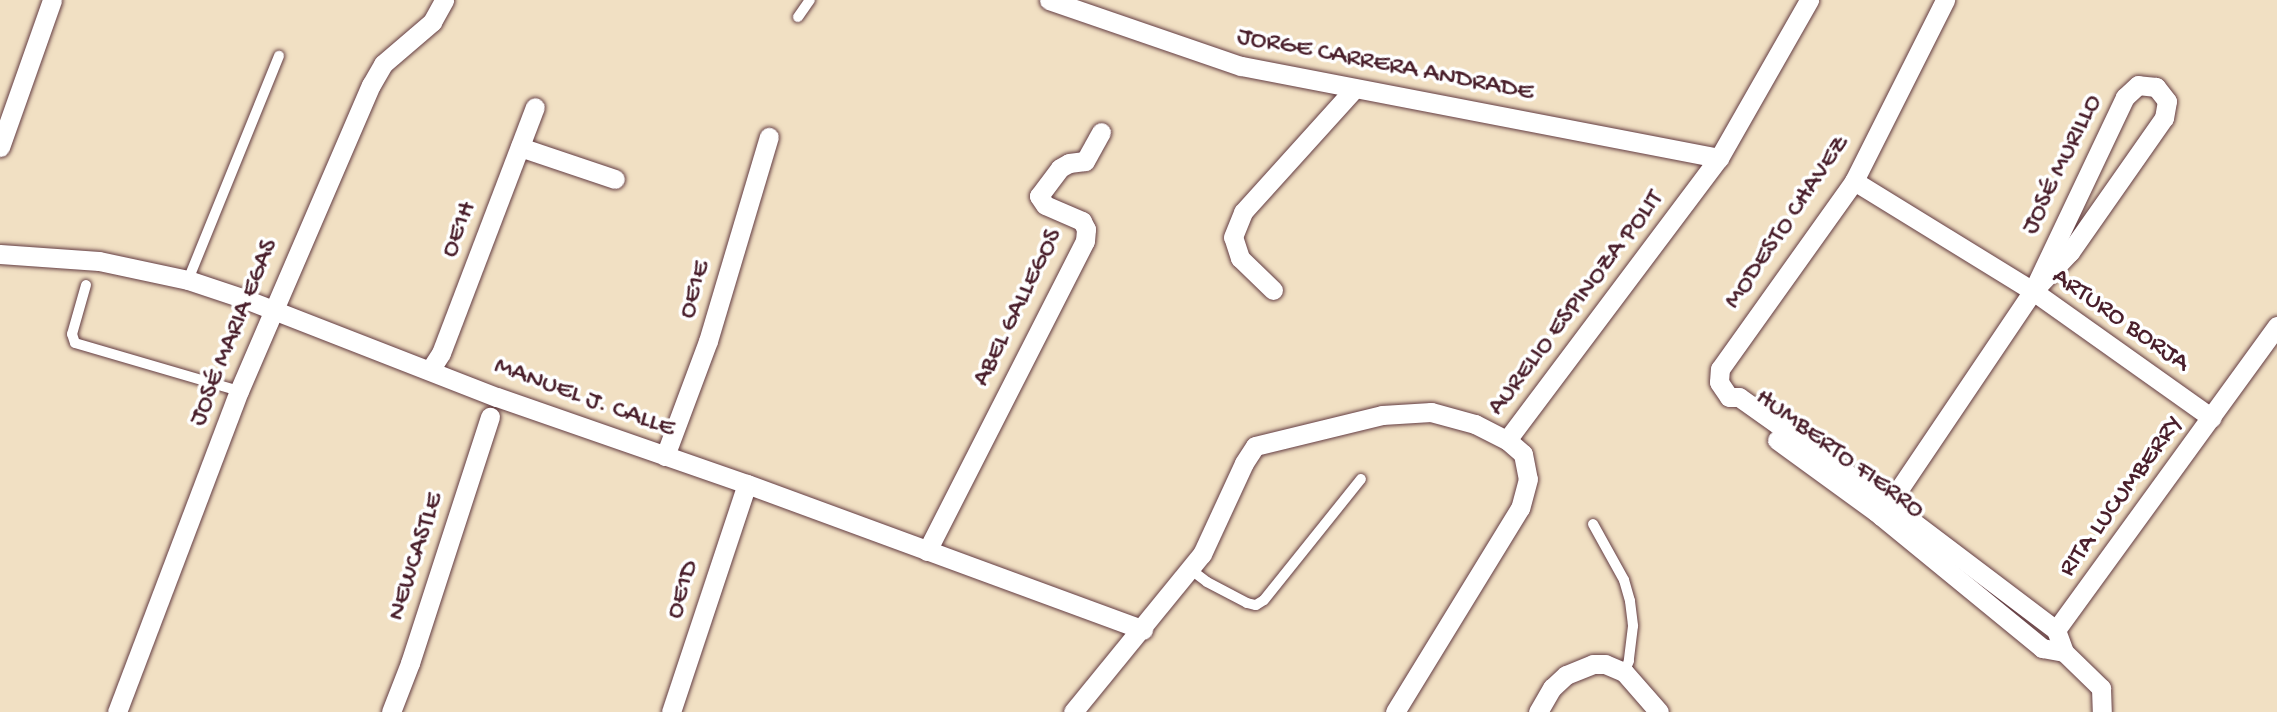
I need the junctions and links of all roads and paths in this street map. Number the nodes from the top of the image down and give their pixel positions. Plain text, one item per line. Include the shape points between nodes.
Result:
1 (52, 0) edge
2 (444, 0) edge
3 (810, 0) edge
4 (1049, 0) edge
5 (1809, 0) edge
6 (1945, 0) edge
7 (798, 17) dead end
8 (279, 56) dead end
9 (1354, 89) junction
10 (7, 107) edge
11 (535, 107) dead end
12 (1101, 132) dead end
13 (769, 136) dead end
14 (0, 147) edge
15 (520, 147) junction
16 (1719, 158) junction
17 (615, 179) dead end
18 (1854, 181) junction
19 (0, 254) edge
20 (188, 280) junction
21 (86, 285) dead end
22 (1273, 290) dead end
23 (2033, 291) junction
24 (272, 309) junction
25 (2277, 326) edge
26 (430, 370) junction
27 (239, 390) junction
28 (1730, 397) joint
29 (490, 418) dead end
30 (2212, 418) junction
31 (1507, 440) junction
32 (664, 456) junction
33 (1361, 479) dead end
34 (747, 484) junction
35 (1885, 510) junction
36 (1593, 524) dead end
37 (927, 551) junction
38 (1190, 569) junction
39 (1143, 630) junction
40 (2056, 630) junction
41 (2064, 652) junction
42 (1624, 673) junction
43 (117, 712) edge
44 (391, 712) edge
45 (671, 712) edge
46 (1073, 712) edge
47 (1395, 712) edge
48 (1538, 712) edge
49 (1659, 712) edge
50 (2102, 712) edge

1 - 10 street
2 - 24 street, JOSÉ MARIA EGAS via 432,22 389,58 377,75
3 - 7 lane
4 - 9 street, JORGE CARRERA ANDRADE via 1241,66
5 - 16 street, AURELIO ESPINOZA POLIT
6 - 18 street, MODESTO CHAVEZ
8 - 20 lane
9 - 16 street, JORGE CARRERA ANDRADE
9 - 22 street via 1243,212 1233,237 1241,258
10 - 14 street
11 - 15 street, OE1H
12 - 37 street, ABEL GALLEGOS via 1085,161 1060,168 1039,196 1045,205 1082,221 1085,240
13 - 32 street, OE1E via 708,341
15 - 17 street
15 - 26 street, OE1H via 441,353
16 - 31 street, AURELIO ESPINOZA POLIT
18 - 23 street, ARTURO BORJA
18 - 28 street, MODESTO CHAVEZ via 1720,369 1719,382
19 - 20 street, MANUEL J. CALLE via 91,260
20 - 24 street, MANUEL J. CALLE
21 - 27 lane via 72,334 75,343
23 - 23 street, JOSÉ MURILLO via 2070,252 2164,118 2167,101 2156,87 2138,85 2125,97
23 - 30 street, ARTURO BORJA
23 - 35 street, JOSÉ MURILLO
24 - 26 street, MANUEL J. CALLE
24 - 27 street, JOSÉ MARIA EGAS
25 - 30 street, RITA LUCUMBERRY
26 - 32 street, MANUEL J. CALLE
27 - 43 street, JOSÉ MARIA EGAS
28 - 35 street, HUMBERTO FIERRO via 1739,397
29 - 44 street, NEWCASTLE
30 - 40 street, RITA LUCUMBERRY
31 - 38 street via 1460,418 1416,412 1336,424 1261,444 1251,450
31 - 47 street, AURELIO ESPINOZA POLIT via 1526,461 1528,479 1522,504
32 - 34 street, MANUEL J. CALLE
33 - 38 lane via 1256,605
34 - 37 street, MANUEL J. CALLE
34 - 45 street, OE1D
35 - 40 street, HUMBERTO FIERRO
35 - 41 street, HUMBERTO FIERRO via 2042,648
36 - 42 lane via 1624,580 1630,601 1633,626
37 - 39 street, MANUEL J. CALLE
38 - 39 street
39 - 46 street
40 - 41 street, HUMBERTO FIERRO
41 - 50 street, HUMBERTO FIERRO via 2101,688
42 - 48 street via 1599,664 1577,669 1552,688
42 - 49 street

